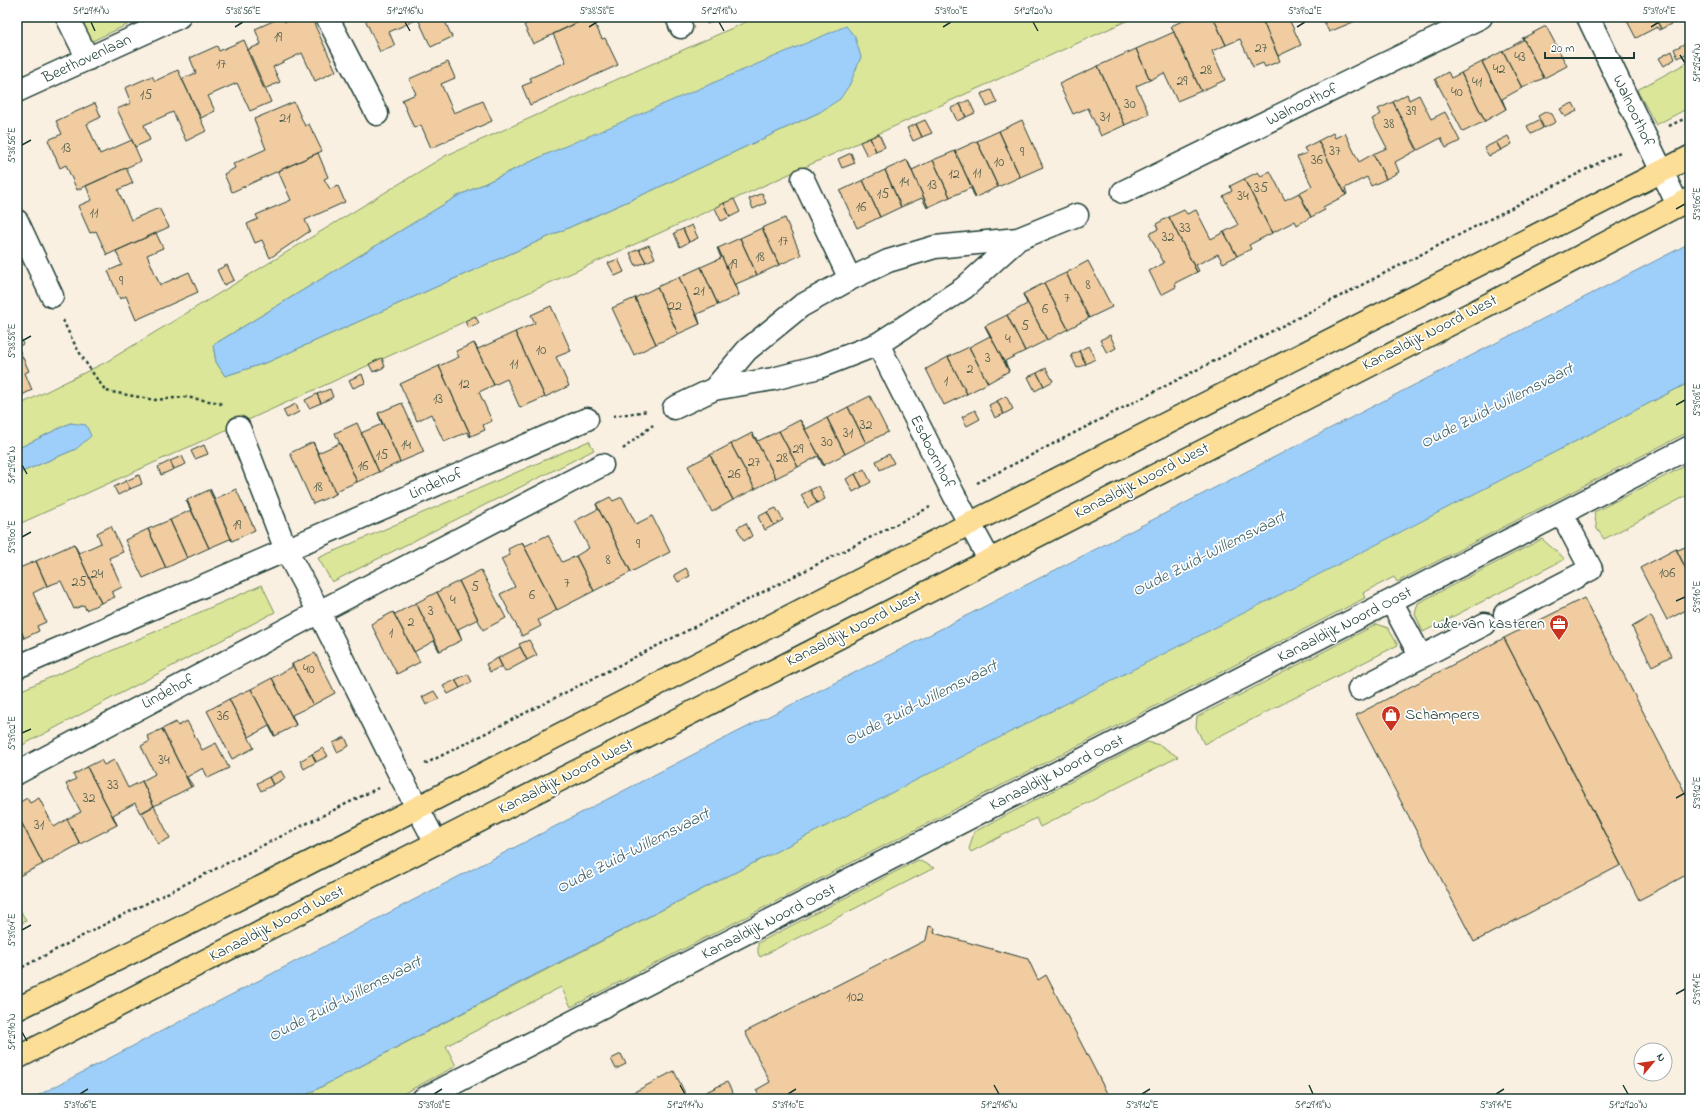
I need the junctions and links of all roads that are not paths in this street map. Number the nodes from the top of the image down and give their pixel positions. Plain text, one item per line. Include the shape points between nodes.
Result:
1 (68, 17) edge
2 (179, 17) edge
3 (327, 17) edge
4 (1481, 17) edge
5 (1588, 17) edge
6 (88, 59) junction
7 (17, 91) edge
8 (376, 114) dead end
9 (1690, 157) edge
10 (1662, 172) junction
11 (803, 179) dead end
12 (1123, 192) dead end
13 (1684, 202) edge
14 (1077, 215) dead end
15 (17, 221) edge
16 (1018, 238) junction
17 (850, 279) junction
18 (52, 296) road end
19 (878, 344) junction
20 (714, 389) junction
21 (674, 408) road end
22 (586, 419) road end
23 (239, 428) road end
24 (1690, 447) edge
25 (602, 465) road end
26 (1562, 514) junction
27 (970, 523) junction
28 (286, 550) junction
29 (989, 559) junction
30 (1392, 601) junction
31 (320, 612) junction
32 (1505, 614) dead end
33 (1485, 624) dead end
34 (1422, 656) junction
35 (17, 668) edge
36 (1359, 689) dead end
37 (17, 773) edge
38 (417, 808) junction
39 (436, 843) junction
40 (17, 1009) edge
41 (17, 1058) edge
42 (423, 1099) edge

1 - 6 street
2 - 6 street, Beethovenlaan
3 - 8 street
4 - 12 street, Walnoothof
5 - 10 street, Walnoothof
6 - 7 street, Beethovenlaan
9 - 10 main road
10 - 13 street, Walnoothof
10 - 27 main road
11 - 17 street
13 - 29 main road, Kanaaldijk Noord West
14 - 16 street
15 - 18 street
16 - 17 street via 935,246 888,261
16 - 19 street via 964,288
17 - 20 street via 800,306 747,350
19 - 20 street via 819,367 773,379
19 - 27 street, Esdoornhof
20 - 21 street
22 - 28 street, Lindehof
23 - 28 street
24 - 26 street, Kanaaldijk Noord Oost
25 - 31 street, Lindehof
26 - 30 street, Kanaaldijk Noord Oost
26 - 32 street via 1591,568
27 - 29 street, Esdoornhof
27 - 38 main road
28 - 31 street
28 - 35 street, Lindehof
29 - 39 main road, Kanaaldijk Noord West
30 - 34 street
30 - 42 street, Kanaaldijk Noord Oost
31 - 37 street, Lindehof
31 - 38 street
33 - 34 street
34 - 36 street
38 - 39 street
38 - 40 main road
39 - 41 main road, Kanaaldijk Noord West

